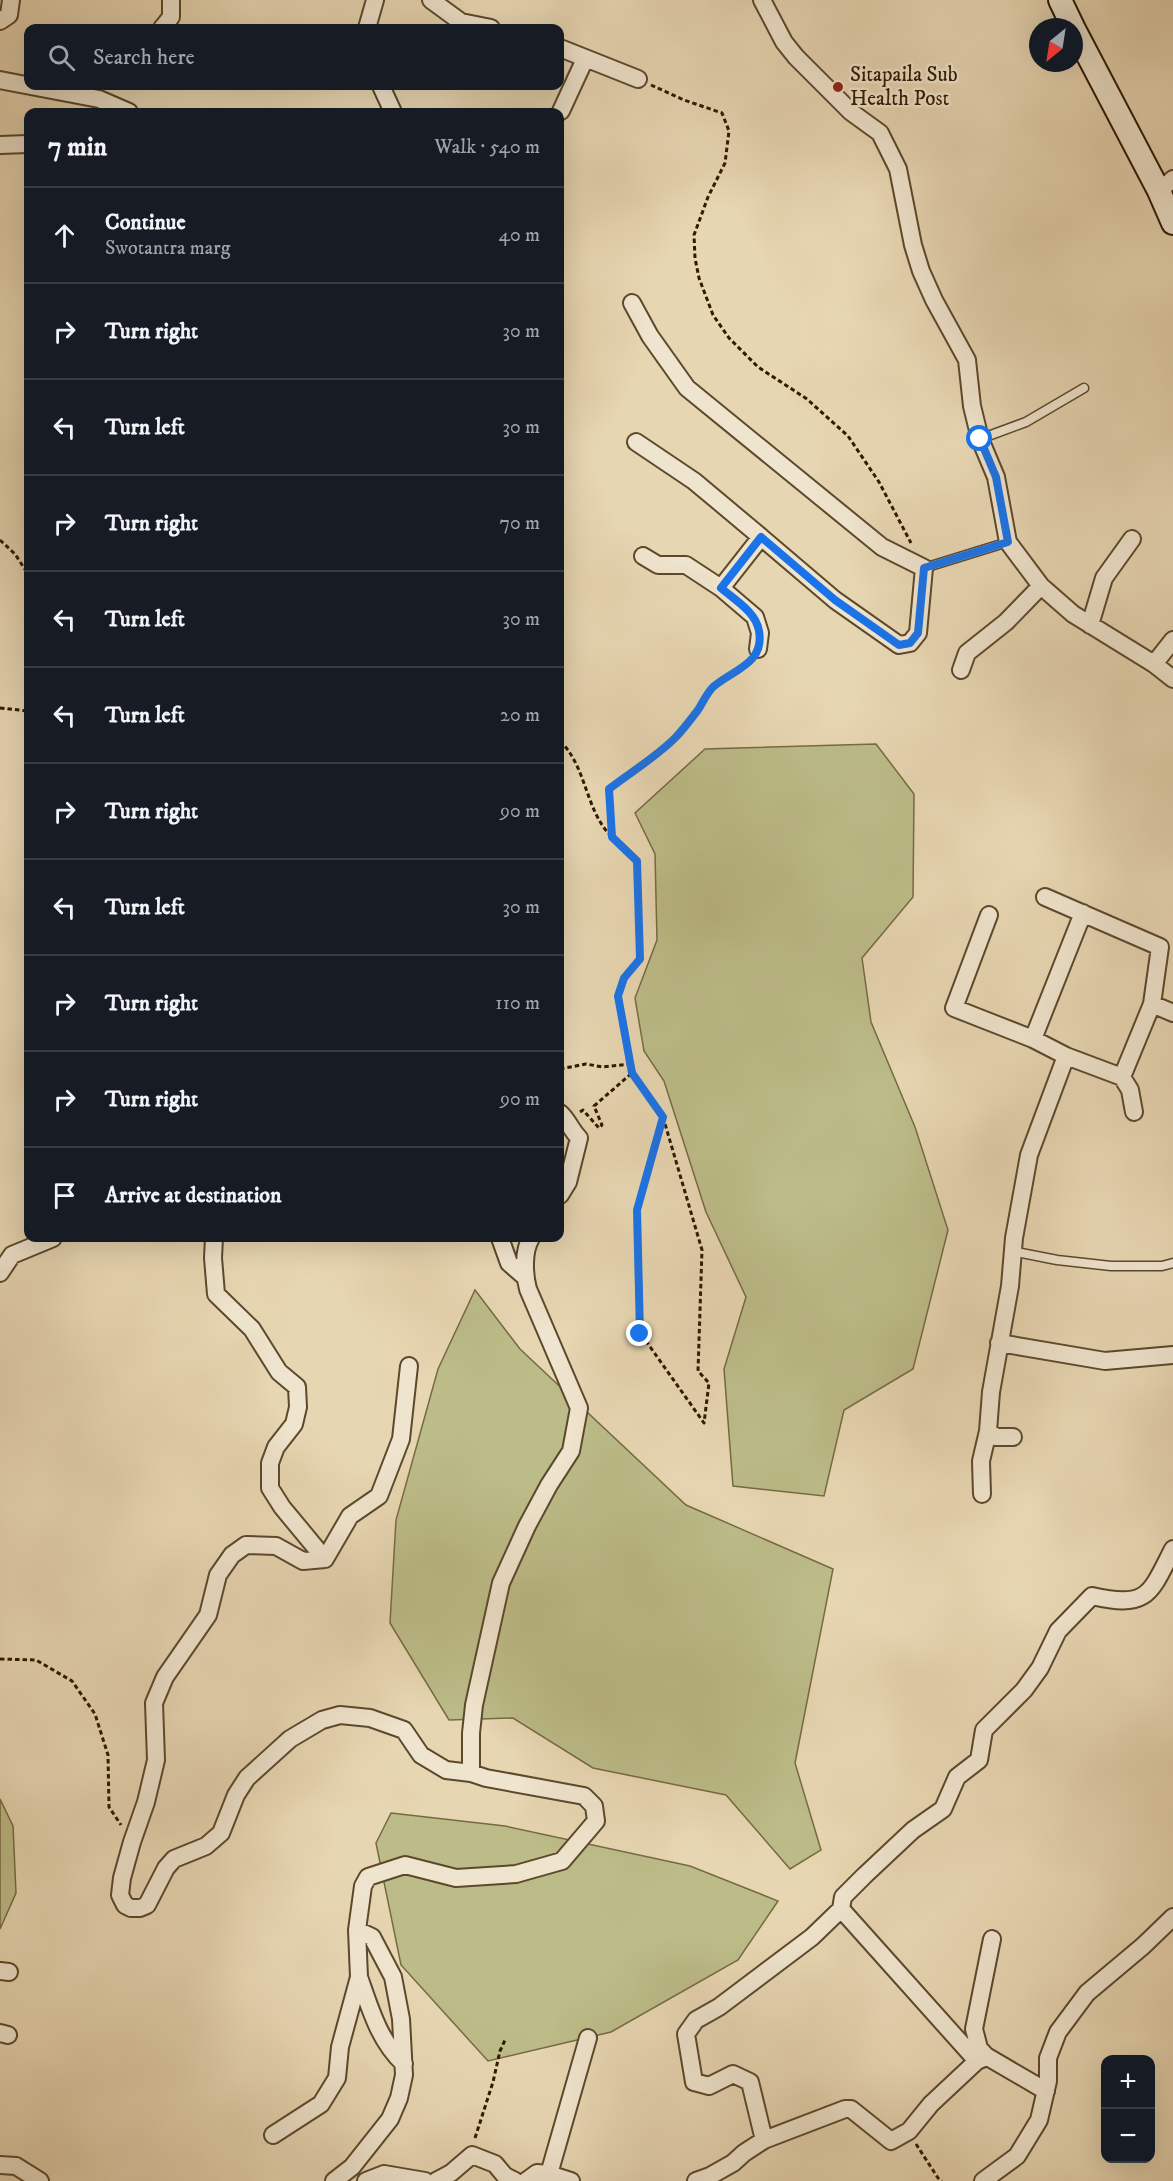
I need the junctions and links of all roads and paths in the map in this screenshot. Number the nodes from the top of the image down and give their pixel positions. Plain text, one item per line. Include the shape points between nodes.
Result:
1 (11, 0) edge
2 (171, 0) edge
3 (375, 0) edge
4 (431, 0) edge
5 (762, 0) edge
6 (1060, 0) edge
7 (1069, 18) edge
8 (0, 21) edge
9 (165, 24) edge
10 (369, 24) edge
11 (471, 24) edge
12 (1083, 43) edge
13 (564, 50) edge
14 (585, 59) junction
15 (638, 79) joint
16 (0, 80) edge
17 (24, 85) edge
18 (52, 90) edge
19 (383, 90) edge
20 (120, 108) edge
21 (391, 108) edge
22 (562, 108) edge
23 (24, 144) edge
24 (0, 145) edge
25 (1166, 185) edge
26 (1173, 223) edge
27 (632, 303) dead end
28 (1084, 388) dead end
29 (980, 439) junction
30 (636, 442) dead end
31 (761, 537) junction
32 (1132, 539) dead end
33 (0, 540) edge
34 (1008, 542) junction
35 (643, 556) dead end
36 (24, 568) edge
37 (924, 568) junction
38 (1041, 586) junction
39 (721, 588) junction
40 (1090, 625) junction
41 (1173, 640) edge
42 (758, 649) joint
43 (1154, 664) junction
44 (961, 670) dead end
45 (1173, 680) edge
46 (0, 708) edge
47 (24, 711) edge
48 (564, 745) edge
49 (612, 837) junction
50 (1045, 897) dead end
51 (1083, 912) junction
52 (989, 915) dead end
53 (1152, 1004) junction
54 (1173, 1013) edge
55 (1033, 1040) junction
56 (1066, 1056) junction
57 (630, 1064) junction
58 (564, 1069) edge
59 (632, 1073) junction
60 (1122, 1077) junction
61 (1134, 1112) dead end
62 (564, 1116) edge
63 (663, 1117) junction
64 (564, 1118) edge
65 (564, 1188) edge
66 (1014, 1238) junction
67 (43, 1242) edge
68 (214, 1242) edge
69 (501, 1242) edge
70 (529, 1242) edge
71 (1173, 1263) edge
72 (0, 1274) edge
73 (525, 1277) junction
74 (999, 1343) junction
75 (1173, 1355) edge
76 (409, 1366) dead end
77 (988, 1431) junction
78 (1013, 1437) dead end
79 (982, 1494) dead end
80 (1173, 1549) edge
81 (325, 1560) junction
82 (0, 1659) edge
83 (471, 1773) junction
84 (132, 1842) junction
85 (841, 1909) junction
86 (1173, 1917) edge
87 (357, 1930) junction
88 (992, 1939) dead end
89 (359, 1977) junction
90 (506, 2038) dead end
91 (588, 2038) dead end
92 (982, 2059) junction
93 (404, 2064) junction
94 (1046, 2091) junction
95 (909, 2131) junction
96 (273, 2135) dead end
97 (764, 2140) junction
98 (472, 2155) junction
99 (0, 2165) edge
100 (384, 2177) edge
101 (548, 2177) edge
102 (40, 2181) edge
103 (334, 2181) edge
104 (366, 2181) edge
105 (425, 2181) edge
106 (436, 2181) edge
107 (515, 2181) edge
108 (526, 2181) edge
109 (571, 2181) edge
110 (696, 2181) edge
111 (942, 2181) edge
112 (983, 2181) edge

1 - 8 street via 9,15
2 - 9 street via 171,17
3 - 10 street
4 - 11 street via 461,22
5 - 29 street via 796,57 851,112 880,133 898,170 921,271 967,360
6 - 7 main road
12 - 25 main road
13 - 14 street
14 - 15 street
14 - 22 street
15 - 37 path via 722,113 729,131 725,163 694,235 699,278 713,315 758,367 807,399 848,435 879,482
16 - 17 street
18 - 20 street via 99,99
19 - 21 street
23 - 24 street
25 - 26 main road
27 - 37 street via 687,388 882,548
28 - 29 lane via 1026,422
29 - 34 street via 996,477
30 - 31 street via 694,482
31 - 37 street via 835,600 899,645 910,643 918,633
31 - 39 street
32 - 40 street via 1104,578
33 - 36 path
34 - 37 lane
34 - 38 street
35 - 39 street via 658,565 686,565
38 - 40 street
38 - 44 street via 1006,622 967,653
39 - 42 street via 755,617 760,633
40 - 43 street
41 - 43 street
42 - 49 path via 752,661 711,688 674,739 609,789
43 - 45 street
46 - 47 path
48 - 49 path via 571,752 601,826
49 - 57 path via 637,861 640,959 624,978 618,996
50 - 51 street
51 - 53 street via 1160,947
51 - 55 street
52 - 55 street via 954,1008
53 - 54 street
53 - 60 street
55 - 56 street
56 - 60 street
56 - 66 street via 1029,1155
57 - 58 path via 586,1064
57 - 59 path
59 - 62 path via 594,1106 602,1125 599,1128 583,1110
59 - 63 path
60 - 61 street via 1130,1090
63 - 63 path via 637,1210 640,1334 704,1423 709,1383 698,1371 702,1250
64 - 65 street via 579,1138
66 - 71 lane via 1016,1252 1039,1257 1111,1266
66 - 74 street
67 - 72 street via 12,1255
68 - 81 street via 216,1294 252,1329 279,1372 297,1388 294,1424 276,1447 270,1463 270,1488
69 - 73 street via 509,1263
70 - 73 street
73 - 83 street via 579,1408 571,1451 527,1526 501,1583 474,1706
74 - 75 street via 1105,1361
74 - 77 street
76 - 81 street via 401,1439 379,1496 350,1516
77 - 78 street via 996,1437
77 - 79 street via 981,1461
80 - 85 street via 1150,1593 1137,1599 1112,1601 1092,1596 1058,1631 1029,1683 984,1730 979,1760 957,1777 943,1809 864,1876 843,1897
81 - 84 street via 303,1561 276,1546 246,1545 232,1555 218,1575 208,1615 165,1677 154,1703 156,1760
82 - 84 path via 36,1660 72,1681 95,1714 108,1755 110,1806
83 - 84 street via 446,1770 420,1755 404,1730 370,1718 340,1715 322,1719 290,1738 248,1778 236,1795 221,1833 206,1846 174,1859 153,1897 140,1908 125,1905 120,1895
83 - 87 street via 584,1797 594,1806 596,1821 562,1861 516,1874 456,1878 405,1865 368,1877 363,1886
85 - 92 street
85 - 97 street via 812,1936 696,2020 686,2034 694,2082 710,2086 733,2074 750,2082
86 - 94 street via 1088,1993 1058,2032 1048,2058
87 - 89 street
87 - 93 street via 372,1937 393,1977
88 - 92 street via 974,2029
89 - 93 street via 375,2022 392,2052
89 - 96 street via 340,2047 337,2078 321,2104
90 - 98 path
91 - 101 street
92 - 94 street
92 - 95 street via 931,2104
93 - 103 street via 399,2098 390,2119 352,2167
94 - 112 street via 1039,2120 1017,2156
95 - 97 street via 891,2142 851,2109 845,2109
95 - 111 path
97 - 110 street via 734,2163
98 - 106 street
98 - 107 street via 495,2164
99 - 102 street via 16,2166
100 - 104 street
100 - 105 street
101 - 108 street via 537,2173
101 - 109 street

